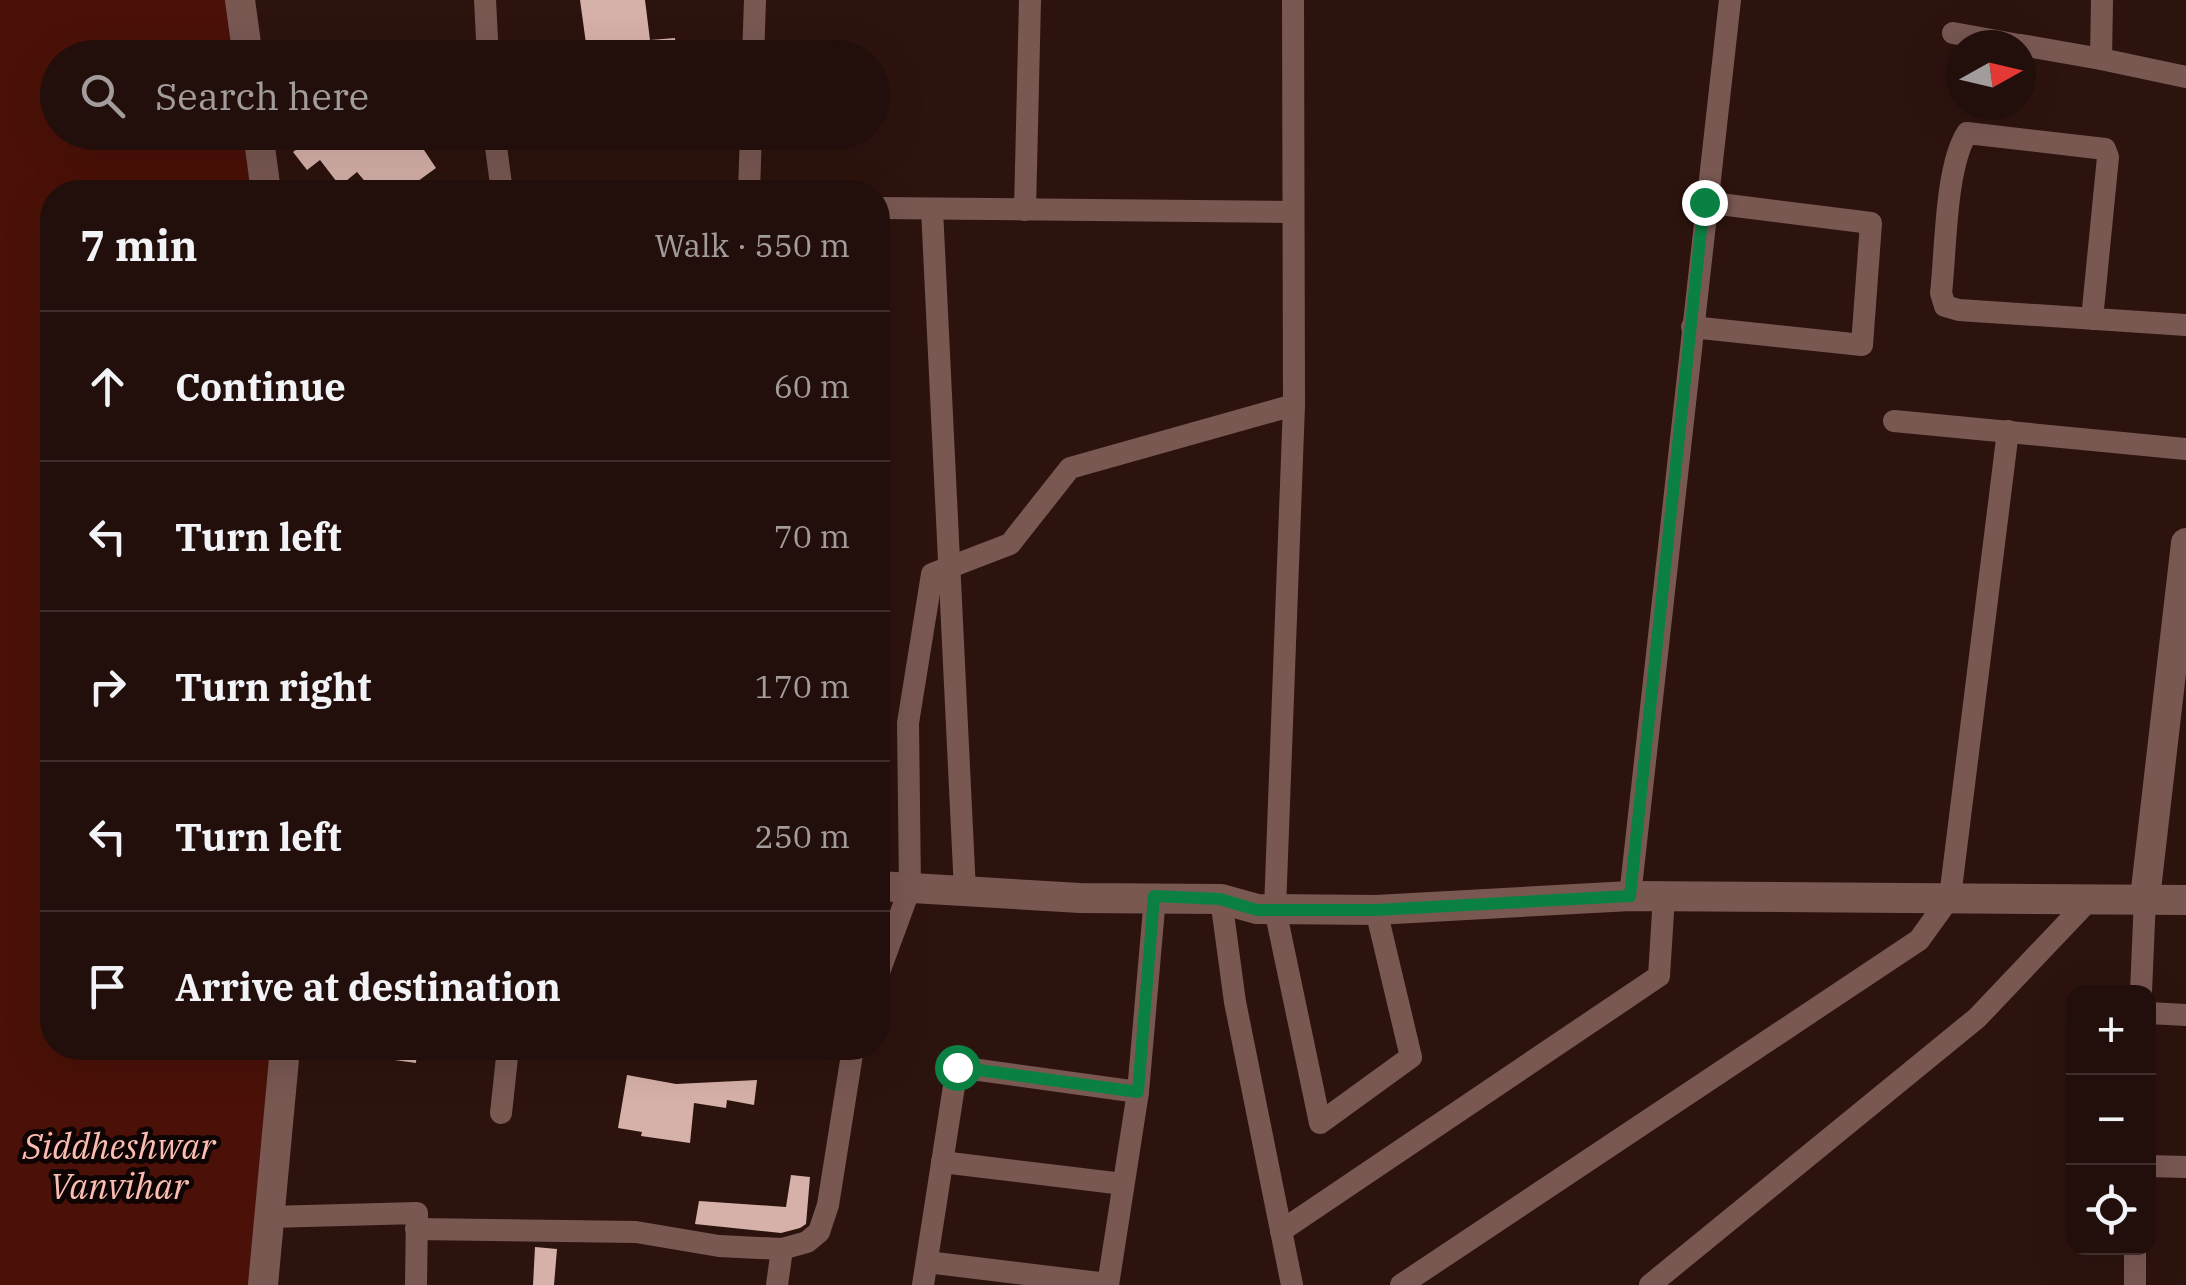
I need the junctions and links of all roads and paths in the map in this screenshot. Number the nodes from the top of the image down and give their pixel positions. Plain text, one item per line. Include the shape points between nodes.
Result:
1 (240, 0) edge
2 (485, 0) edge
3 (755, 0) edge
4 (1030, 0) edge
5 (1293, 0) edge
6 (1730, 0) edge
7 (2102, 0) edge
8 (246, 40) edge
9 (487, 40) edge
10 (754, 40) edge
11 (2036, 48) edge
12 (2100, 59) junction
13 (2186, 77) edge
14 (260, 150) edge
15 (496, 150) edge
16 (750, 150) edge
17 (264, 180) edge
18 (500, 180) edge
19 (749, 180) edge
20 (1704, 202) junction
21 (890, 208) edge
22 (932, 209) junction
23 (1025, 210) junction
24 (1292, 212) junction
25 (2092, 319) junction
26 (2186, 325) edge
27 (1692, 327) junction
28 (1294, 405) junction
29 (1894, 420) dead end
30 (2008, 431) junction
31 (2186, 449) edge
32 (2186, 542) edge
33 (952, 566) junction
34 (890, 887) edge
35 (910, 888) junction
36 (965, 891) junction
37 (1154, 896) junction
38 (1630, 896) junction
39 (1664, 896) junction
40 (1950, 897) junction
41 (2091, 898) junction
42 (2145, 898) junction
43 (1220, 899) junction
44 (2186, 900) edge
45 (1275, 909) junction
46 (1376, 910) junction
47 (890, 942) edge
48 (2141, 985) edge
49 (2156, 1014) edge
50 (2186, 1016) edge
51 (284, 1060) edge
52 (507, 1060) edge
53 (851, 1060) edge
54 (1138, 1092) junction
55 (502, 1113) dead end
56 (942, 1162) junction
57 (2156, 1166) edge
58 (2186, 1166) edge
59 (1123, 1184) junction
60 (269, 1216) junction
61 (416, 1229) junction
62 (1282, 1230) junction
63 (782, 1248) junction
64 (2135, 1255) edge
65 (925, 1273) edge
66 (1108, 1284) edge
67 (263, 1285) edge
68 (416, 1285) edge
69 (777, 1285) edge
70 (1292, 1285) edge
71 (1402, 1285) edge
72 (1650, 1285) edge
73 (2135, 1285) edge

1 - 8 street
2 - 9 street
3 - 10 street
4 - 23 street
5 - 24 street
6 - 20 street
7 - 12 street
11 - 12 street
12 - 13 street
14 - 17 street
15 - 18 street
16 - 19 street
20 - 27 street
20 - 27 street via 1872,223 1862,345
21 - 22 street
22 - 23 street
22 - 33 street
23 - 24 street
24 - 28 street
25 - 25 street via 1945,306 1954,179 1966,133 2104,149
25 - 26 street
27 - 38 street
28 - 33 street via 1070,468 1010,544
28 - 45 street
29 - 30 street
30 - 31 street
30 - 40 street
32 - 42 street
33 - 35 street via 932,574 908,724
33 - 36 street
34 - 35 street
35 - 36 street
35 - 47 street
36 - 37 street
37 - 43 street
37 - 54 street
38 - 39 street
38 - 46 street
39 - 40 street
39 - 62 street via 1659,976
40 - 41 street
40 - 71 street via 1919,940
41 - 42 street
41 - 72 street via 1977,1018
42 - 44 street
42 - 48 street
43 - 45 street
43 - 62 street
45 - 46 street
45 - 46 street via 1320,1123 1412,1056
49 - 50 street
51 - 60 street
52 - 55 street
53 - 63 street via 820,1232
54 - 56 street via 957,1067
54 - 59 street
56 - 59 street
56 - 65 street
57 - 58 street
59 - 66 street
60 - 61 street via 417,1214
60 - 67 street
61 - 63 street via 636,1232
61 - 68 street
62 - 70 street
63 - 69 street
64 - 73 street
65 - 66 street

